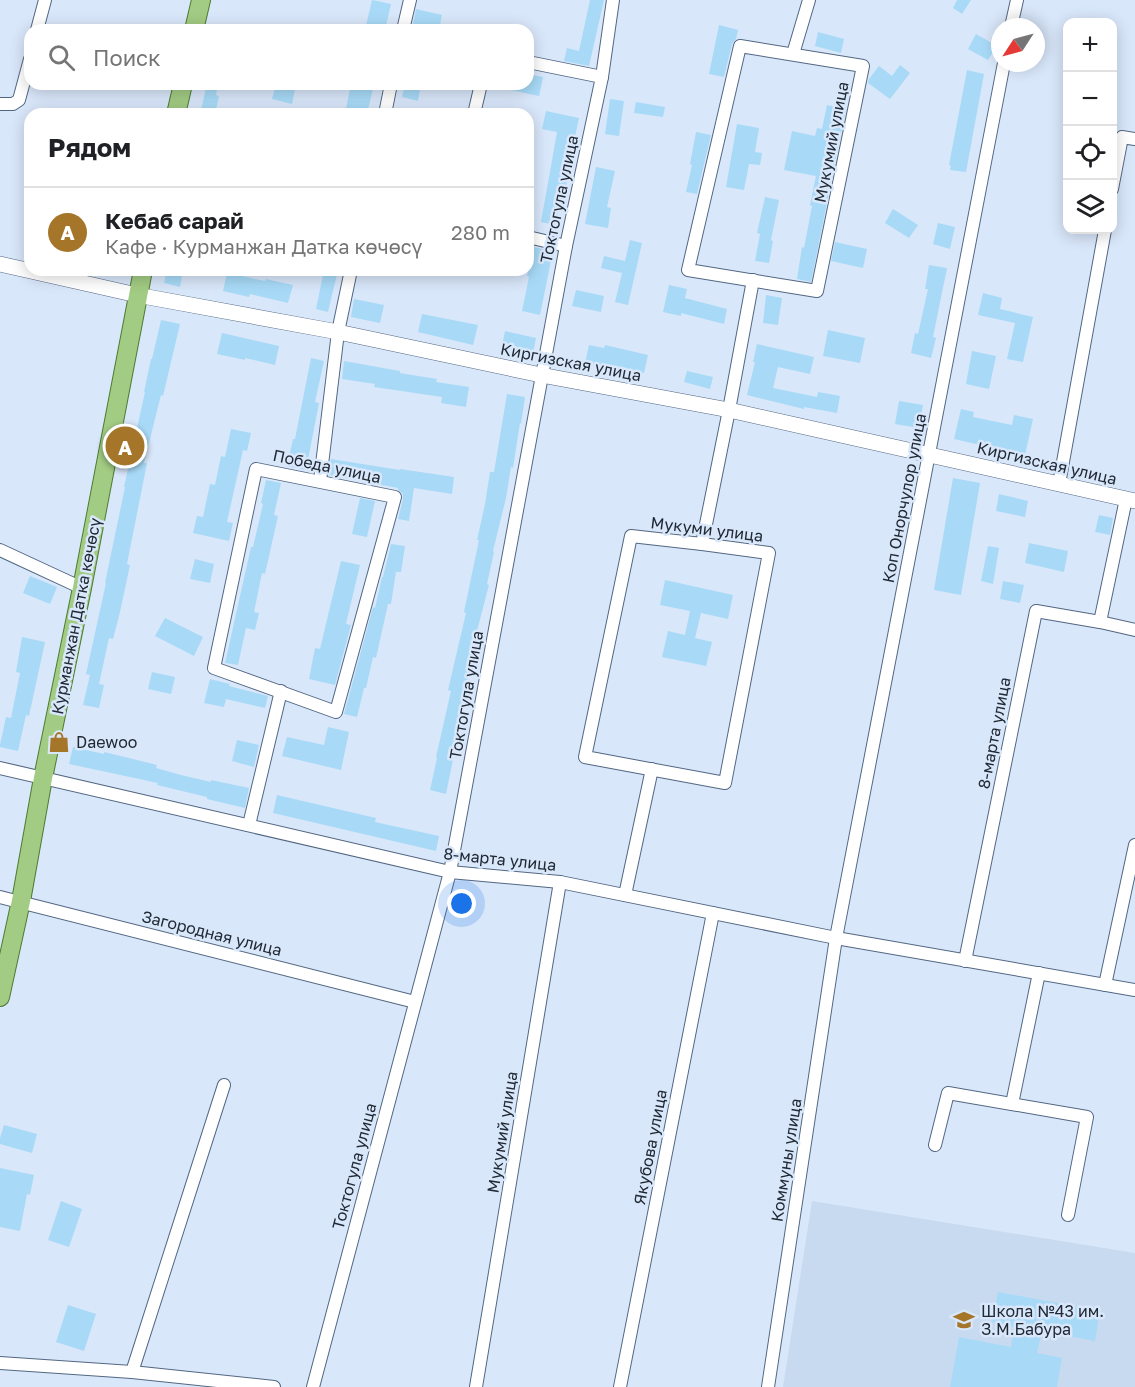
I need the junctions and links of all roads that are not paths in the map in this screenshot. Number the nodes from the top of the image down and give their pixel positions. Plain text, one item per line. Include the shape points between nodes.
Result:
1 (45, 0) edge
2 (201, 0) edge
3 (410, 0) edge
4 (613, 0) edge
5 (809, 0) edge
6 (1017, 0) edge
7 (1013, 18) edge
8 (39, 24) edge
9 (195, 24) edge
10 (404, 24) edge
11 (793, 54) junction
12 (534, 63) edge
13 (1003, 72) edge
14 (602, 77) junction
15 (24, 81) edge
16 (182, 90) edge
17 (390, 90) edge
18 (480, 90) edge
19 (6, 104) edge
20 (177, 108) edge
21 (386, 108) edge
22 (475, 108) edge
23 (1135, 139) edge
24 (1115, 180) edge
25 (1104, 234) edge
26 (534, 238) edge
27 (566, 246) junction
28 (0, 264) edge
29 (24, 269) edge
30 (53, 276) edge
31 (142, 276) edge
32 (350, 276) edge
33 (753, 280) junction
34 (137, 295) junction
35 (338, 332) junction
36 (541, 375) junction
37 (729, 410) junction
38 (929, 454) junction
39 (320, 481) junction
40 (1059, 484) junction
41 (1130, 500) edge
42 (702, 543) junction
43 (0, 550) edge
44 (82, 588) junction
45 (1100, 622) junction
46 (1135, 630) edge
47 (281, 691) junction
48 (0, 768) edge
49 (652, 769) junction
50 (43, 778) junction
51 (249, 825) junction
52 (1135, 844) edge
53 (450, 872) junction
54 (560, 882) junction
55 (625, 895) junction
56 (0, 897) edge
57 (21, 901) junction
58 (713, 913) junction
59 (836, 939) junction
60 (965, 960) junction
61 (1039, 973) junction
62 (1105, 985) junction
63 (1135, 990) edge
64 (0, 997) edge
65 (415, 1002) junction
66 (224, 1085) dead end
67 (1012, 1104) junction
68 (935, 1145) dead end
69 (1068, 1215) dead end
70 (0, 1363) edge
71 (132, 1372) junction
72 (273, 1387) edge
73 (312, 1387) edge
74 (476, 1387) edge
75 (620, 1387) edge
76 (768, 1387) edge

1 - 8 street
2 - 9 main road
3 - 10 street
4 - 14 street, Токтогула улица
5 - 11 street
6 - 7 street
11 - 33 street, Мукумий улица via 740,46 688,270
11 - 33 street, Мукумий улица via 863,66 818,291
12 - 14 street
13 - 38 street, Коп Онорчулор улица
14 - 27 street, Токтогула улица
15 - 19 street via 19,100
16 - 20 main road
17 - 21 street
18 - 22 street
23 - 24 street via 1122,137
25 - 40 street
26 - 27 street
27 - 36 street, Токтогула улица
28 - 29 street, Киргизская улица
30 - 34 street, Киргизская улица
31 - 34 main road, Курманжан Датка көчөсү
32 - 35 street
33 - 37 street
34 - 35 street, Киргизская улица
34 - 44 main road, Курманжан Датка көчөсү
35 - 36 street, Киргизская улица
35 - 39 street
36 - 37 street, Киргизская улица
36 - 53 street, Токтогула улица
37 - 38 street, Киргизская улица
37 - 42 street
38 - 40 street, Киргизская улица
38 - 59 street, Коп Онорчулор улица
39 - 47 street, Победа улица via 256,469 214,668
39 - 47 street, Победа улица via 395,497 336,712
40 - 41 street, Киргизская улица
41 - 45 street
42 - 49 street, Мукуми улица via 631,536 585,757
42 - 49 street, Мукуми улица via 769,553 725,783
43 - 44 street
44 - 50 main road, Курманжан Датка көчөсү
45 - 46 street, 8-марта улица
45 - 60 street, 8-марта улица via 1036,611
47 - 51 street
48 - 50 street, 8-марта улица
49 - 55 street
50 - 51 street, 8-марта улица
50 - 57 main road, Курманжан Датка көчөсү
51 - 53 street, 8-марта улица
52 - 62 street
53 - 54 street, 8-марта улица
53 - 65 street, Токтогула улица
54 - 55 street, 8-марта улица
54 - 74 street, Мукумий улица
55 - 58 street, 8-марта улица
56 - 57 street, Загородная улица
57 - 64 main road, Курманжан Датка көчөсү
57 - 65 street, Загородная улица
58 - 59 street, 8-марта улица
58 - 75 street, Якубова улица
59 - 60 street, 8-марта улица
59 - 76 street, Коммуны улица
60 - 61 street, 8-марта улица
61 - 62 street, 8-марта улица
61 - 67 street
62 - 63 street, 8-марта улица
65 - 73 street, Токтогула улица
66 - 71 street
67 - 68 street via 948,1093
67 - 69 street via 1087,1117
70 - 71 street
71 - 72 street

